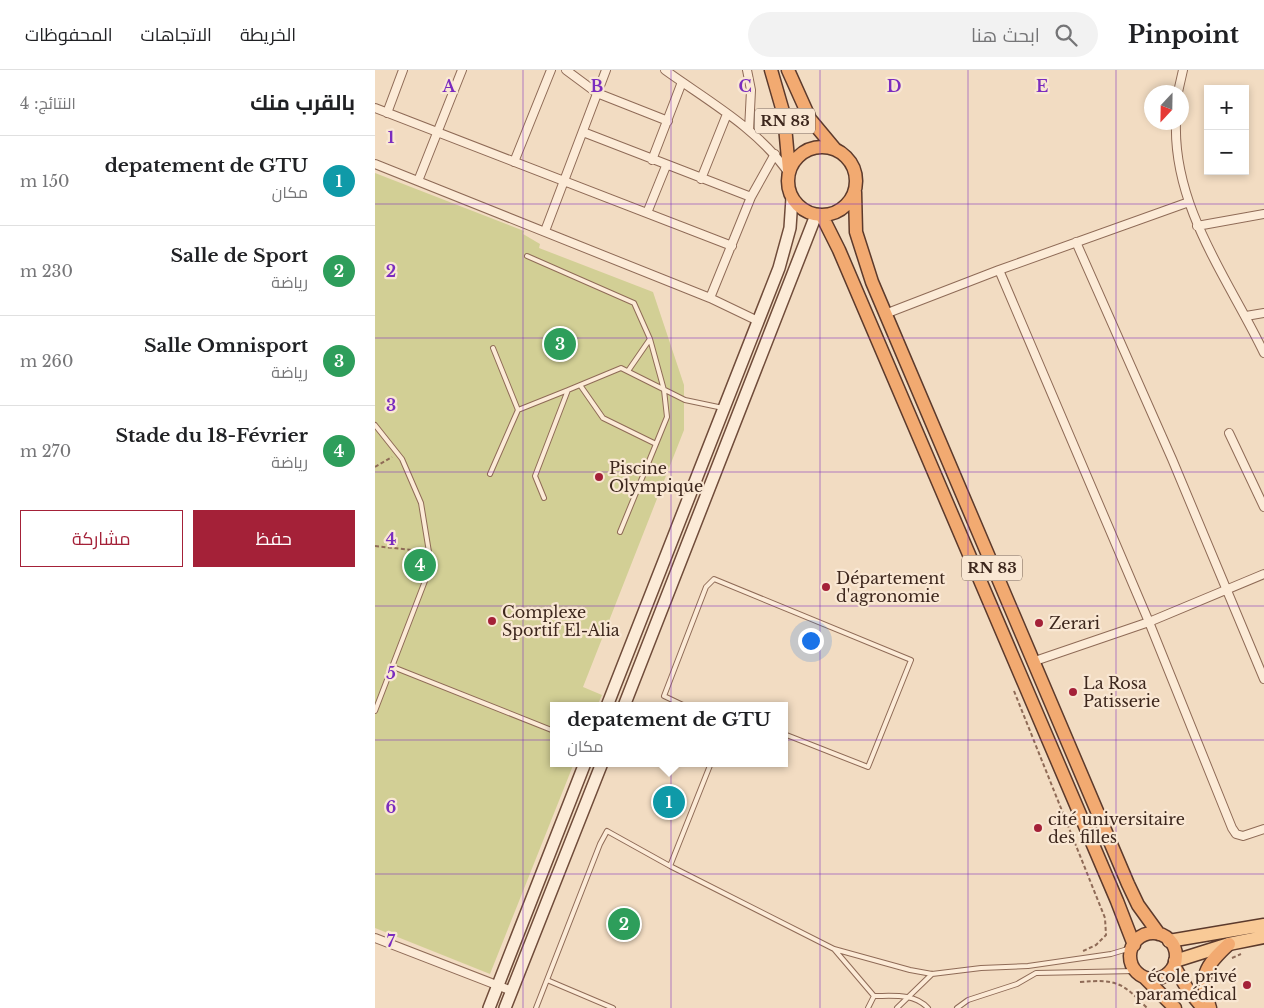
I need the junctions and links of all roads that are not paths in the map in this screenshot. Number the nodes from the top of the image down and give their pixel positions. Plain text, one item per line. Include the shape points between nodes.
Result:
1 (403, 70) edge
2 (462, 70) edge
3 (551, 70) edge
4 (566, 70) edge
5 (606, 70) edge
6 (665, 70) edge
7 (747, 70) edge
8 (771, 70) edge
9 (788, 70) edge
10 (1183, 70) edge
11 (682, 82) junction
12 (1180, 85) edge
13 (597, 93) junction
14 (375, 108) edge
15 (387, 113) junction
16 (727, 114) junction
17 (668, 121) junction
18 (749, 130) junction
19 (1177, 130) edge
20 (583, 132) junction
21 (437, 133) junction
22 (835, 149) junction
23 (775, 154) junction
24 (652, 160) junction
25 (514, 162) junction
26 (375, 164) edge
27 (666, 166) junction
28 (789, 173) junction
29 (701, 179) junction
30 (418, 181) junction
31 (565, 181) junction
32 (855, 192) junction
33 (751, 198) junction
34 (792, 198) junction
35 (1189, 202) junction
36 (647, 213) junction
37 (1264, 214) edge
38 (819, 215) junction
39 (1197, 226) junction
40 (545, 231) junction
41 (1076, 242) junction
42 (733, 246) junction
43 (527, 256) dead end
44 (999, 270) junction
45 (710, 298) junction
46 (1264, 313) edge
47 (885, 314) junction
48 (1246, 316) junction
49 (758, 321) junction
50 (650, 339) junction
51 (493, 348) dead end
52 (1264, 353) edge
53 (628, 372) junction
54 (580, 385) junction
55 (568, 390) junction
56 (664, 390) junction
57 (725, 408) junction
58 (518, 410) junction
59 (375, 426) edge
60 (1229, 432) dead end
61 (656, 444) junction
62 (490, 474) dead end
63 (544, 498) dead end
64 (1264, 507) edge
65 (620, 532) dead end
66 (1264, 574) edge
67 (1228, 589) junction
68 (1149, 622) junction
69 (1032, 662) junction
70 (393, 667) junction
71 (1264, 679) edge
72 (609, 702) edge
73 (626, 702) edge
74 (676, 702) edge
75 (375, 711) edge
76 (550, 729) edge
77 (788, 736) edge
78 (583, 767) edge
79 (600, 767) edge
80 (709, 767) edge
81 (1264, 829) edge
82 (670, 866) junction
83 (1264, 925) edge
84 (1164, 937) junction
85 (1264, 937) edge
86 (375, 938) edge
87 (1229, 944) junction
88 (1132, 947) junction
89 (833, 949) junction
90 (1174, 963) junction
91 (932, 974) junction
92 (1140, 975) junction
93 (547, 980) junction
94 (497, 986) junction
95 (512, 991) junction
96 (874, 996) junction
97 (908, 996) junction
98 (489, 1008) edge
99 (505, 1008) edge
100 (536, 1008) edge
101 (613, 1008) edge
102 (868, 1008) edge
103 (897, 1008) edge
104 (928, 1008) edge
105 (957, 1008) edge
106 (1175, 1008) edge
107 (1203, 1008) edge
108 (1210, 1008) edge

1 - 15 street
2 - 21 street
3 - 25 street
4 - 13 street
5 - 13 street
6 - 11 street
7 - 18 street via 751,90
8 - 28 highway, RN 83 via 784,116
9 - 22 highway, RN 83 via 810,120
10 - 12 street
11 - 16 street
11 - 17 street
13 - 17 street
13 - 20 street
14 - 15 street
15 - 21 street
16 - 18 street
16 - 29 street
17 - 24 street
18 - 23 street
19 - 35 street via 1181,180
20 - 24 street
20 - 31 street
21 - 25 street
21 - 30 street
22 - 28 highway via 812,148 793,162
22 - 32 highway via 853,167
23 - 28 street
23 - 33 street
24 - 27 street
25 - 31 street
26 - 30 street
27 - 29 street
27 - 36 street
28 - 34 highway
29 - 33 street
30 - 40 street
31 - 36 street
31 - 40 street
32 - 38 highway via 846,206 831,215
32 - 47 highway, RN 83 via 856,232
33 - 42 street
34 - 38 highway via 798,206
34 - 49 main road via 786,250
35 - 39 street
35 - 41 street
36 - 42 street
37 - 39 street
38 - 73 main road
38 - 88 highway, RN 83 via 839,250 1117,901
39 - 48 street
40 - 45 street
41 - 44 street
41 - 67 street
42 - 45 street
43 - 50 lane via 634,303
44 - 47 street
44 - 68 street
45 - 49 street
46 - 48 street
47 - 69 highway, RN 83
48 - 52 street
49 - 57 main road
50 - 53 lane
50 - 56 lane
51 - 58 lane
53 - 54 lane via 621,368
53 - 56 lane
54 - 55 lane
54 - 61 lane via 603,418
55 - 58 lane
55 - 63 lane via 535,476
56 - 57 lane via 685,400
56 - 61 lane via 667,417
57 - 72 main road
58 - 62 lane
59 - 70 lane via 398,454 421,503 429,552 425,581
60 - 64 street
61 - 65 lane
66 - 67 street
67 - 68 street
67 - 71 street
68 - 69 street
68 - 81 street via 1234,831 1240,836 1247,836
69 - 84 highway, RN 83 via 1133,895
70 - 75 lane
70 - 76 lane
74 - 77 lane via 663,696 706,586 714,579 911,660 868,767
78 - 94 main road
79 - 95 main road
80 - 82 lane
82 - 89 lane
82 - 93 lane via 607,830
83 - 84 main road
84 - 88 highway via 1146,934 1139,937
84 - 90 highway via 1175,950
85 - 87 main road
86 - 94 street
87 - 90 main road
87 - 108 highway via 1210,961 1204,976 1203,987
88 - 91 lane via 1077,960
88 - 92 highway via 1131,962
89 - 91 lane
89 - 96 lane
90 - 92 highway via 1165,976
90 - 107 highway via 1188,990
91 - 97 lane
92 - 105 lane via 1037,973 1017,984 968,1000
92 - 106 highway
93 - 100 lane
93 - 101 lane
94 - 95 street
94 - 98 main road
95 - 99 main road
96 - 97 lane
96 - 102 lane
97 - 103 lane
97 - 104 lane

